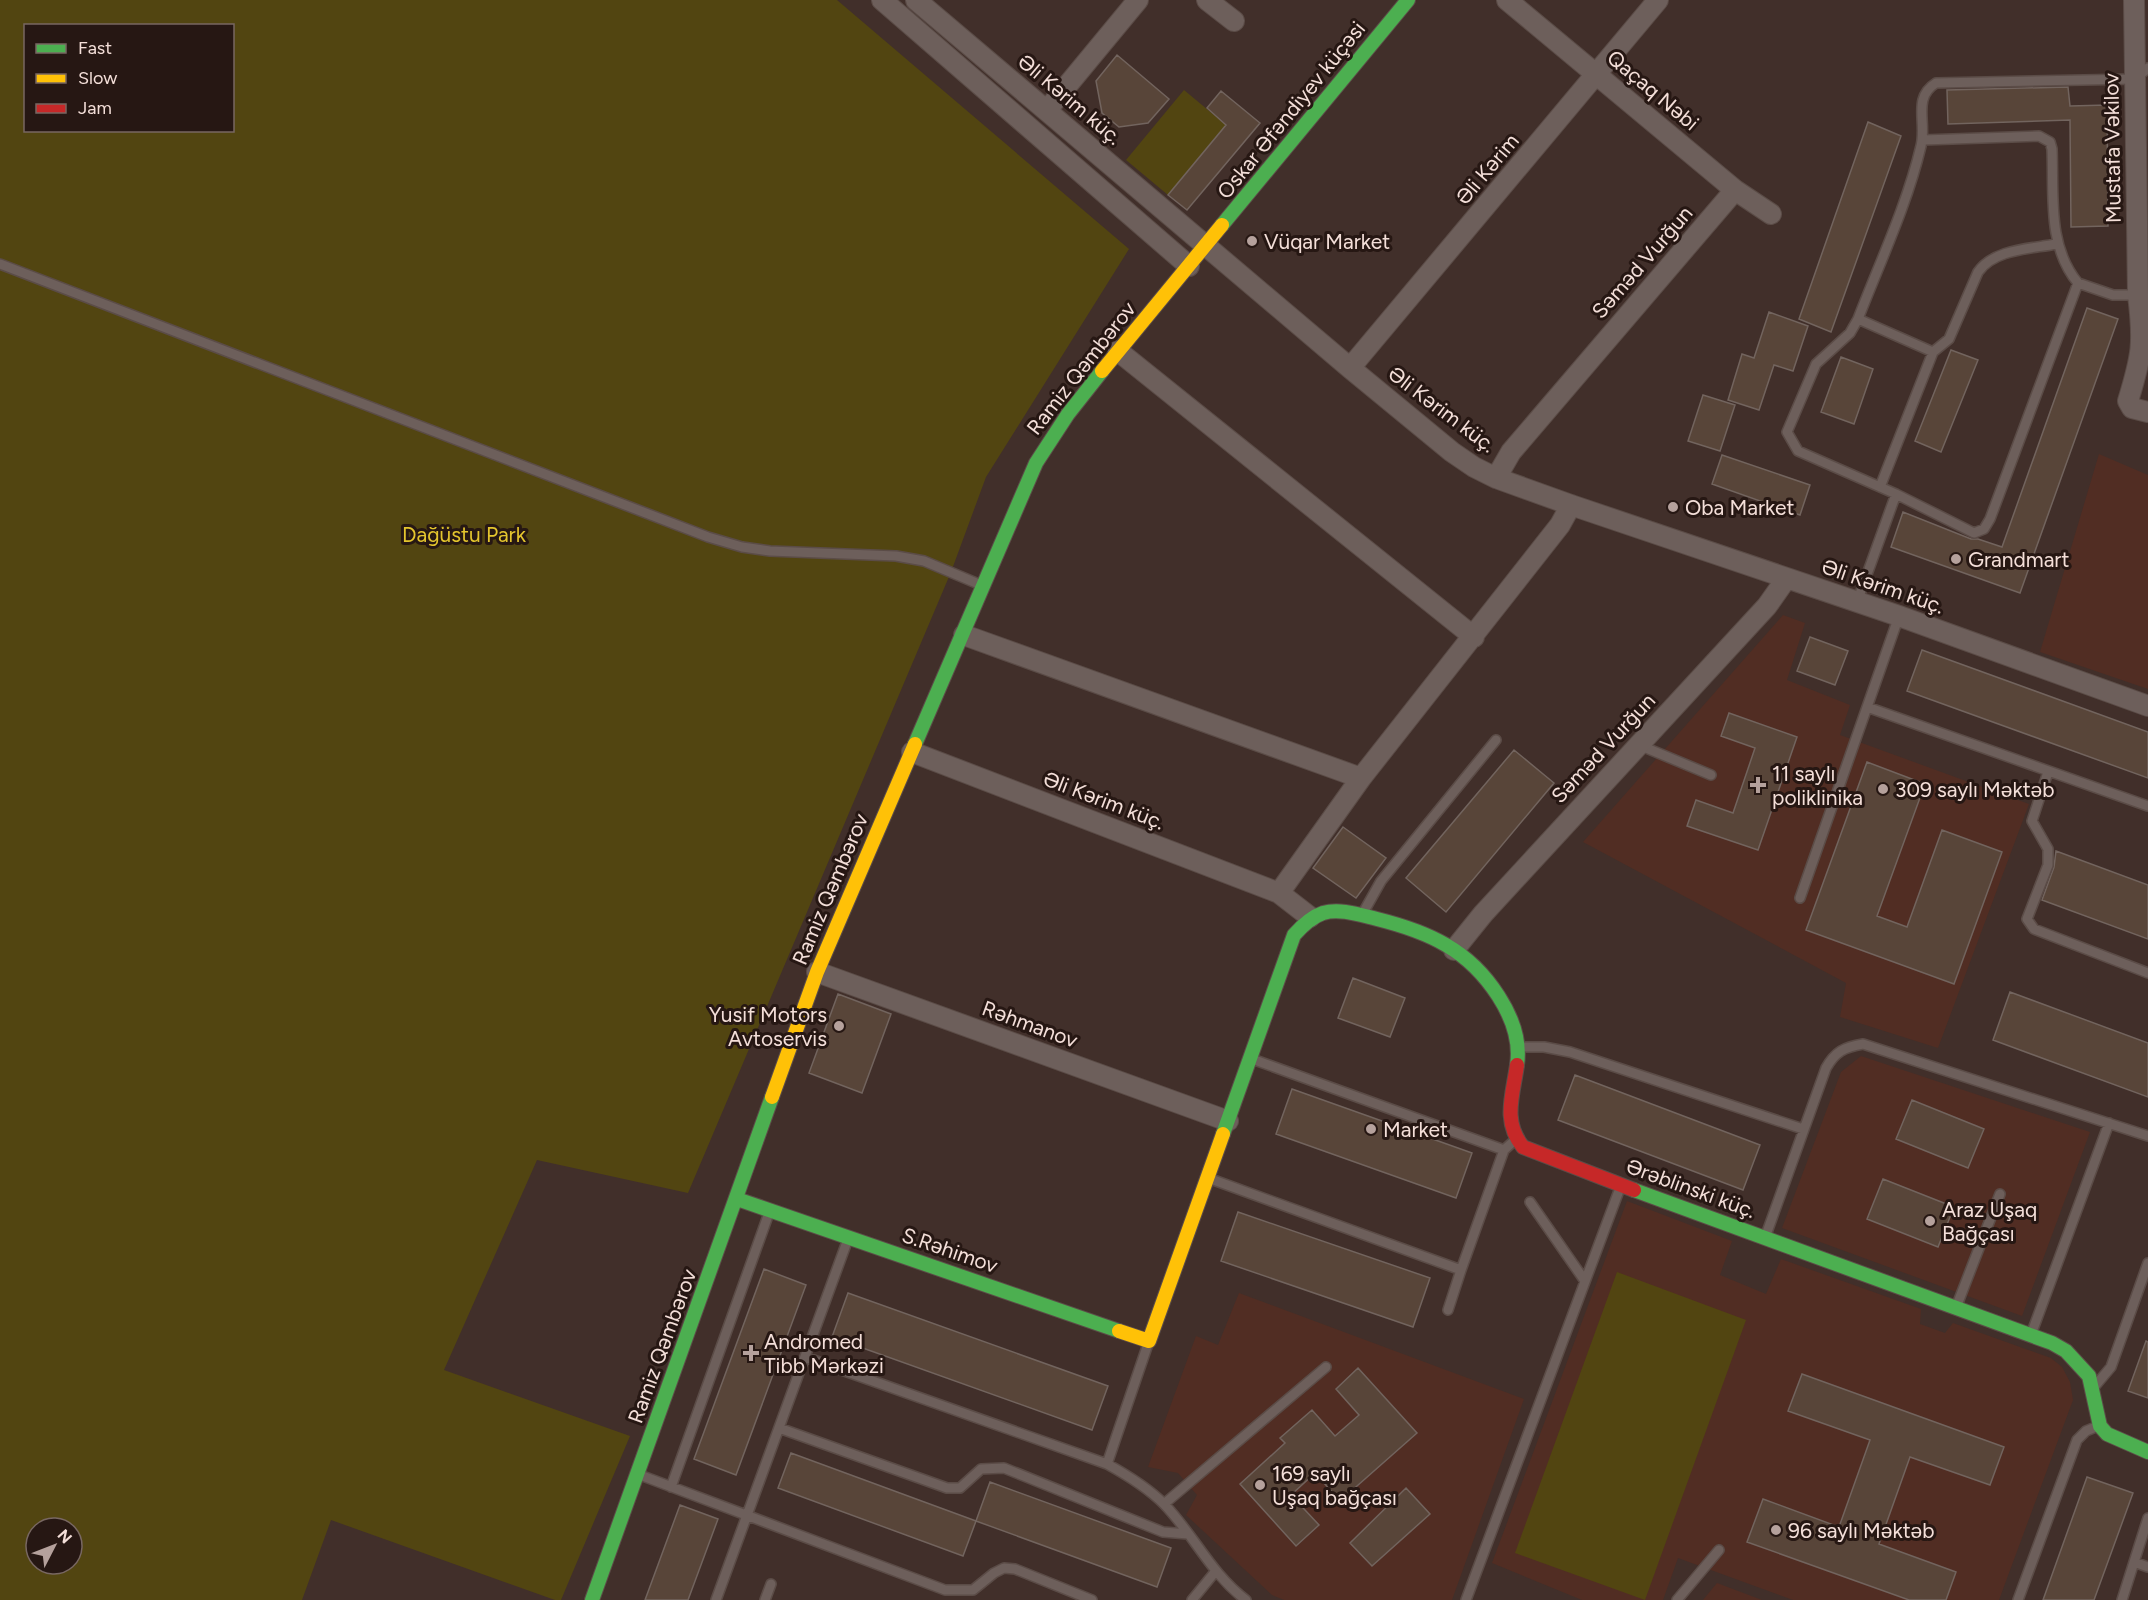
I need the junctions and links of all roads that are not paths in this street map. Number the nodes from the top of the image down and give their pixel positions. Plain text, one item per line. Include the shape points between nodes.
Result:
1 (882, 0) edge
2 (916, 0) edge
3 (1138, 0) edge
4 (1207, 0) edge
5 (1408, 0) edge
6 (1507, 0) edge
7 (1658, 0) edge
8 (2134, 0) edge
9 (1234, 21) dead end
10 (1598, 74) junction
11 (2141, 74) edge
12 (1047, 110) junction
13 (1923, 140) junction
14 (1735, 190) junction
15 (1771, 214) dead end
16 (2056, 244) junction
17 (1206, 246) junction
18 (0, 264) edge
19 (1189, 266) junction
20 (2078, 284) junction
21 (2143, 295) edge
22 (1858, 319) junction
23 (1118, 351) junction
24 (1933, 352) junction
25 (1350, 368) junction
26 (2148, 412) edge
27 (1496, 478) junction
28 (1880, 487) junction
29 (1896, 494) junction
30 (1571, 505) junction
31 (1786, 579) junction
32 (984, 586) junction
33 (1857, 602) junction
34 (1899, 616) junction
35 (964, 635) junction
36 (1474, 637) junction
37 (2148, 706) edge
38 (1867, 707) junction
39 (1496, 740) dead end
40 (1639, 745) junction
41 (912, 752) junction
42 (2048, 772) junction
43 (1711, 775) dead end
44 (1361, 778) junction
45 (2148, 806) edge
46 (1279, 893) junction
47 (1800, 897) dead end
48 (1362, 915) junction
49 (1310, 917) junction
50 (1454, 950) junction
51 (817, 972) junction
52 (2148, 973) edge
53 (1518, 1047) junction
54 (1250, 1058) junction
55 (1228, 1121) junction
56 (2109, 1123) junction
57 (1803, 1130) junction
58 (2148, 1136) edge
59 (1515, 1140) junction
60 (1504, 1150) junction
61 (1207, 1178) junction
62 (1620, 1185) junction
63 (2000, 1194) dead end
64 (737, 1199) junction
65 (1530, 1202) dead end
66 (770, 1210) junction
67 (849, 1237) junction
68 (1765, 1237) junction
69 (2148, 1263) edge
70 (1461, 1270) junction
71 (1585, 1281) junction
72 (1956, 1308) junction
73 (1448, 1310) dead end
74 (2031, 1335) junction
75 (1149, 1341) junction
76 (805, 1358) junction
77 (1326, 1367) dead end
78 (2093, 1387) junction
79 (2100, 1426) junction
80 (779, 1428) junction
81 (2148, 1452) edge
82 (1107, 1464) junction
83 (638, 1474) junction
84 (671, 1486) junction
85 (1164, 1504) junction
86 (747, 1514) junction
87 (2148, 1518) edge
88 (1188, 1534) junction
89 (1719, 1550) dead end
90 (2134, 1562) junction
91 (2148, 1567) edge
92 (1215, 1572) junction
93 (771, 1584) dead end
94 (944, 1595) edge
95 (592, 1600) edge
96 (716, 1600) edge
97 (765, 1600) edge
98 (1092, 1600) edge
99 (1192, 1600) edge
100 (1246, 1600) edge
101 (1466, 1600) edge
102 (1677, 1600) edge
103 (2018, 1600) edge
104 (2122, 1600) edge

1 - 19 street
2 - 12 street, Əli Kərim küç.
3 - 12 street
4 - 9 street
5 - 17 street, Oskar Əfəndiyev küçəsi
6 - 10 street, Qaçaq Nəbi
7 - 10 street, Əli Kərim
8 - 11 street, Mustafa Vəkilov
10 - 14 street, Qaçaq Nəbi
10 - 25 street, Əli Kərim
11 - 13 lane via 1936,83 1921,100
11 - 21 street, Mustafa Vəkilov
12 - 17 street, Əli Kərim küç.
13 - 16 lane via 2040,136 2050,142
13 - 22 lane via 1916,170
14 - 15 street, Qaçaq Nəbi
14 - 27 street, Səməd Vurğun via 1511,452
16 - 20 lane
16 - 24 lane via 1994,256 1985,262 1949,339
17 - 19 street, Ramiz Qəmbərov
17 - 25 street, Əli Kərim küç.
18 - 32 lane via 708,537 770,551 896,556 924,561
19 - 23 street, Ramiz Qəmbərov
20 - 21 lane via 2114,295
20 - 29 lane via 1984,529 1974,533
21 - 26 street, Mustafa Vəkilov via 2142,356 2128,401 2132,408
22 - 24 lane
22 - 28 lane via 1850,333 1816,364 1787,432 1798,451
23 - 32 street, Ramiz Qəmbərov via 1068,414 1036,463
23 - 36 street
24 - 28 lane
25 - 27 street, Əli Kərim küç. via 1452,452
27 - 30 street, Əli Kərim küç.
28 - 29 lane
29 - 33 lane
30 - 31 street, Əli Kərim küç.
30 - 36 street
31 - 33 street, Əli Kərim küç.
31 - 40 street, Səməd Vurğun via 1767,606
32 - 35 street, Ramiz Qəmbərov
33 - 34 street, Əli Kərim küç.
34 - 37 street, Əli Kərim küç.
34 - 38 lane
35 - 41 street, Ramiz Qəmbərov
35 - 44 street
36 - 44 street
38 - 42 lane
38 - 47 lane
39 - 48 lane via 1381,881
40 - 43 lane
40 - 50 street, Səməd Vurğun
41 - 46 street, Əli Kərim küç.
41 - 51 street, Ramiz Qəmbərov
42 - 45 lane
42 - 52 lane via 2032,821 2048,849 2048,865 2027,919 2034,929
44 - 46 street
46 - 49 street, Əli Kərim küç.
48 - 49 street via 1323,911
48 - 50 street via 1397,924
49 - 54 street via 1294,935
50 - 53 street via 1500,1000 1510,1017
51 - 55 street, Rəhmanov
51 - 64 street, Ramiz Qəmbərov
53 - 57 lane via 1570,1052
53 - 59 street via 1508,1120
54 - 55 street
54 - 60 lane
55 - 61 street
56 - 57 lane via 1863,1044 1834,1054
56 - 58 lane
56 - 74 lane
57 - 68 lane
59 - 60 lane
59 - 62 street, Ərəblinski küç. via 1533,1151
60 - 70 lane
61 - 70 lane
61 - 75 street
62 - 68 street, Ərəblinski küç.
62 - 71 lane
63 - 72 lane
64 - 66 street, S.Rəhimov
64 - 83 street, Ramiz Qəmbərov
65 - 71 lane
66 - 67 street, S.Rəhimov
66 - 84 lane
67 - 75 street, S.Rəhimov
67 - 76 lane
68 - 72 street, Ərəblinski küç.
69 - 78 lane via 2111,1367
70 - 73 lane
71 - 101 lane
72 - 74 street, Ərəblinski küç.
74 - 78 street, Ərəblinski küç. via 2066,1351
75 - 82 lane
76 - 80 lane
76 - 82 lane
77 - 85 lane
78 - 79 street, Ərəblinski küç.
79 - 81 street via 2115,1440
79 - 103 lane via 2086,1431 2077,1440
80 - 86 lane
80 - 88 lane via 947,1488 960,1488 981,1469 1004,1468 1162,1532
82 - 85 lane
83 - 84 lane
83 - 95 street, Ramiz Qəmbərov
84 - 86 lane
85 - 88 lane
86 - 94 lane
86 - 96 lane
87 - 90 lane
88 - 92 lane
89 - 102 lane
90 - 91 lane
90 - 104 lane
92 - 99 lane
92 - 100 lane
93 - 97 lane
94 - 98 lane via 973,1590 1004,1568

